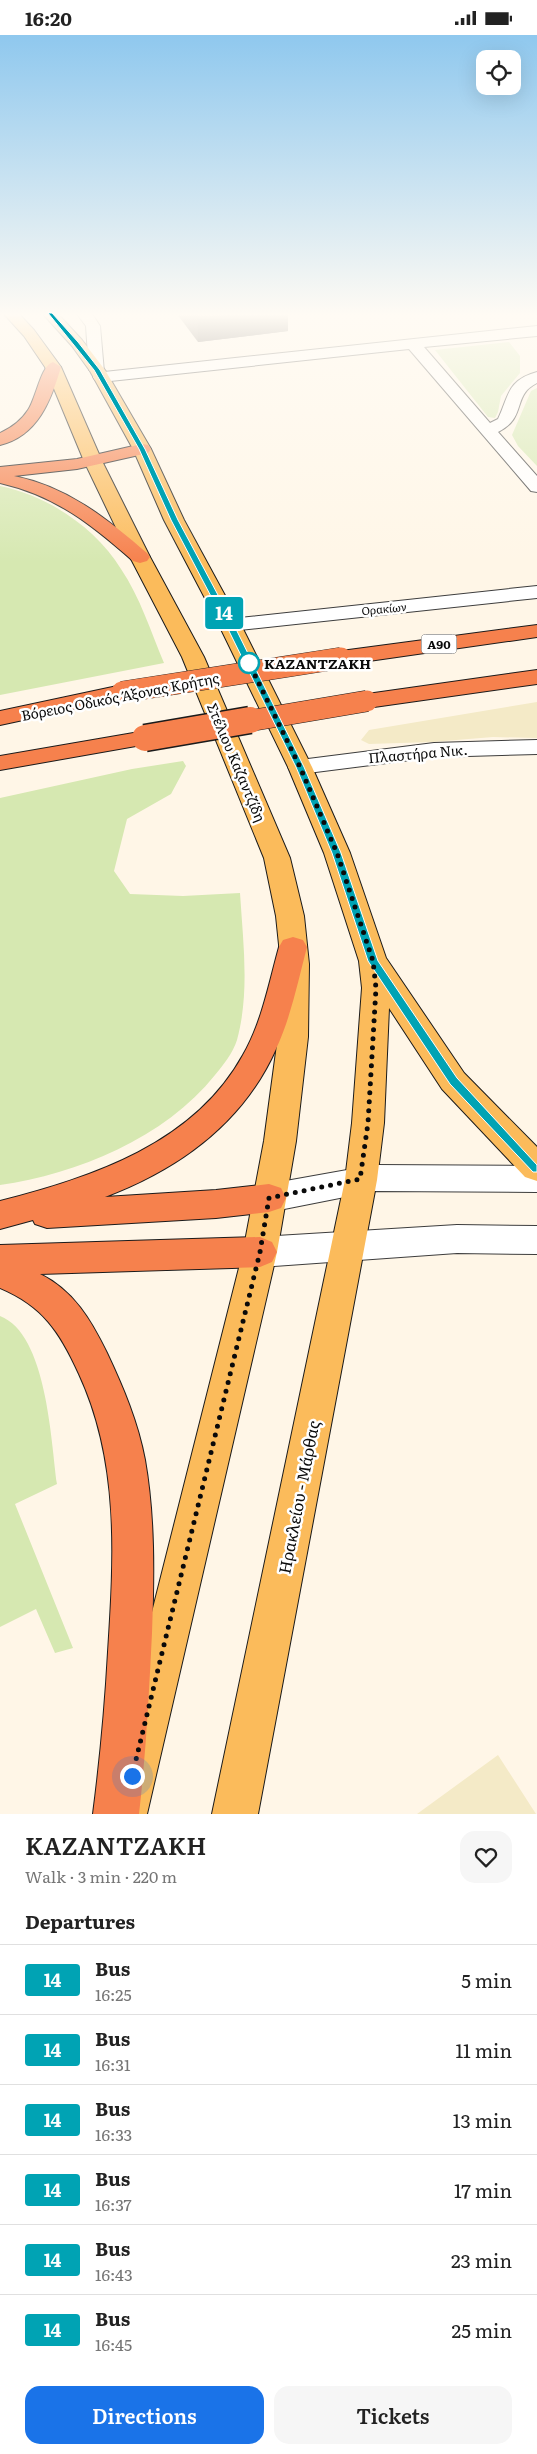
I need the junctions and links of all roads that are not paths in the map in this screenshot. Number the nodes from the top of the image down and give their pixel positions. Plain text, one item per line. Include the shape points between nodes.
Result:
1 (44, 397) edge
2 (66, 397) edge
3 (112, 397) edge
4 (458, 397) edge
5 (512, 397) edge
6 (487, 431) junction
7 (0, 441) edge
8 (142, 449) junction
9 (91, 454) junction
10 (0, 459) edge
11 (0, 472) edge
12 (0, 478) edge
13 (537, 487) edge
14 (140, 557) junction
15 (537, 592) edge
16 (230, 625) junction
17 (537, 631) edge
18 (537, 677) edge
19 (122, 692) junction
20 (0, 708) edge
21 (0, 718) edge
22 (100, 746) junction
23 (537, 747) edge
24 (0, 763) edge
25 (300, 767) junction
26 (0, 777) edge
27 (294, 947) junction
28 (373, 961) junction
29 (537, 1168) edge
30 (360, 1179) junction
31 (537, 1179) edge
32 (269, 1198) junction
33 (0, 1216) edge
34 (537, 1240) edge
35 (349, 1247) junction
36 (260, 1252) junction
37 (0, 1260) edge
38 (0, 1273) edge
39 (116, 1814) edge
40 (124, 1814) edge
41 (235, 1814) edge

1 - 7 highway via 36,414 22,428
2 - 9 main road, Στέλιου Καζαντζίδη
3 - 8 main road
4 - 6 street
5 - 6 street via 505,422
6 - 13 street
8 - 9 highway
8 - 16 main road via 174,520
9 - 10 highway
9 - 11 highway
9 - 14 main road, Στέλιου Καζαντζίδη
12 - 14 highway via 38,487 65,498
14 - 27 main road, Στέλιου Καζαντζίδη via 193,657 277,858
15 - 16 street, Ορακίων
16 - 25 main road
17 - 19 highway, Βόρειος Οδικός Άξονας Κρήτης / Α90, bridge
18 - 22 highway, bridge via 366,701
19 - 20 highway
19 - 21 highway, Βόρειος Οδικός Άξονας Κρήτης / Α90
22 - 24 highway
22 - 26 highway
23 - 25 street, Πλαστήρα Νικ. via 434,750
25 - 28 main road via 337,853
27 - 32 main road, Στέλιου Καζαντζίδη via 296,995 293,1037
27 - 33 highway via 270,1027 256,1061 212,1119 168,1150 110,1181 46,1204
28 - 29 main road via 453,1081
28 - 30 main road via 376,988 368,1123
30 - 31 street
30 - 32 street
30 - 35 main road, Ηρακλείου - Μάρθας
32 - 33 highway via 188,1206
32 - 36 main road, Στέλιου Καζαντζίδη
34 - 35 street via 456,1239
35 - 36 street
35 - 41 main road, Ηρακλείου - Μάρθας
36 - 37 highway
36 - 40 main road
38 - 39 highway via 45,1295 68,1318 103,1385 124,1445 130,1478 134,1551 126,1706

